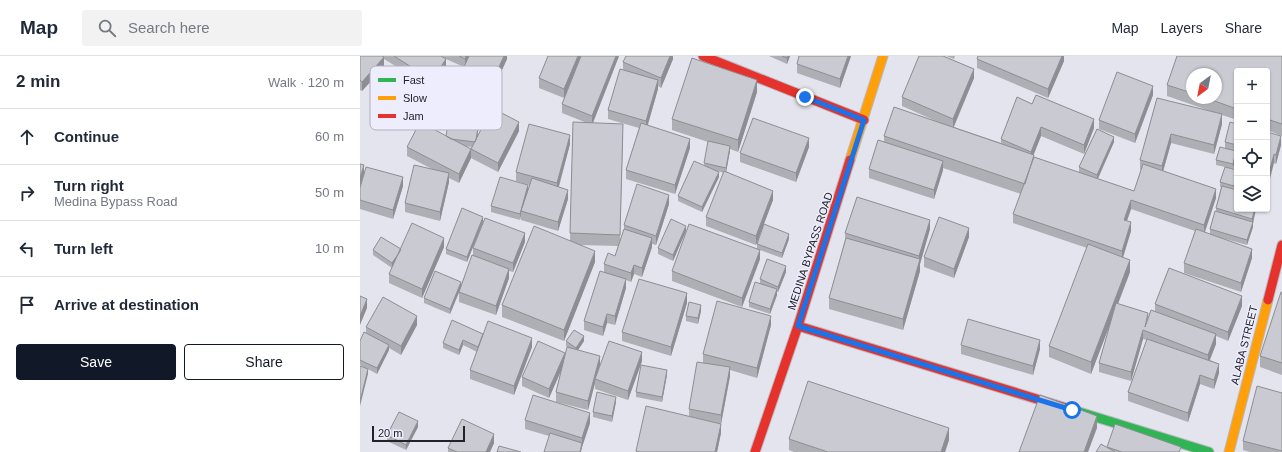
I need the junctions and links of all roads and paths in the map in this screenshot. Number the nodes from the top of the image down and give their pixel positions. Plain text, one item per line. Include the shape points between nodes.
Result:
1 (703, 56) edge
2 (883, 56) edge
3 (864, 120) junction
4 (1282, 245) edge
5 (798, 326) junction
6 (755, 452) edge
7 (1209, 452) edge
8 (1230, 452) edge

1 - 3 street
2 - 3 street, MEDINA BYPASS ROAD
3 - 5 street, MEDINA BYPASS ROAD
4 - 8 street, ALABA STREET
5 - 6 street, MEDINA BYPASS ROAD
5 - 7 street

